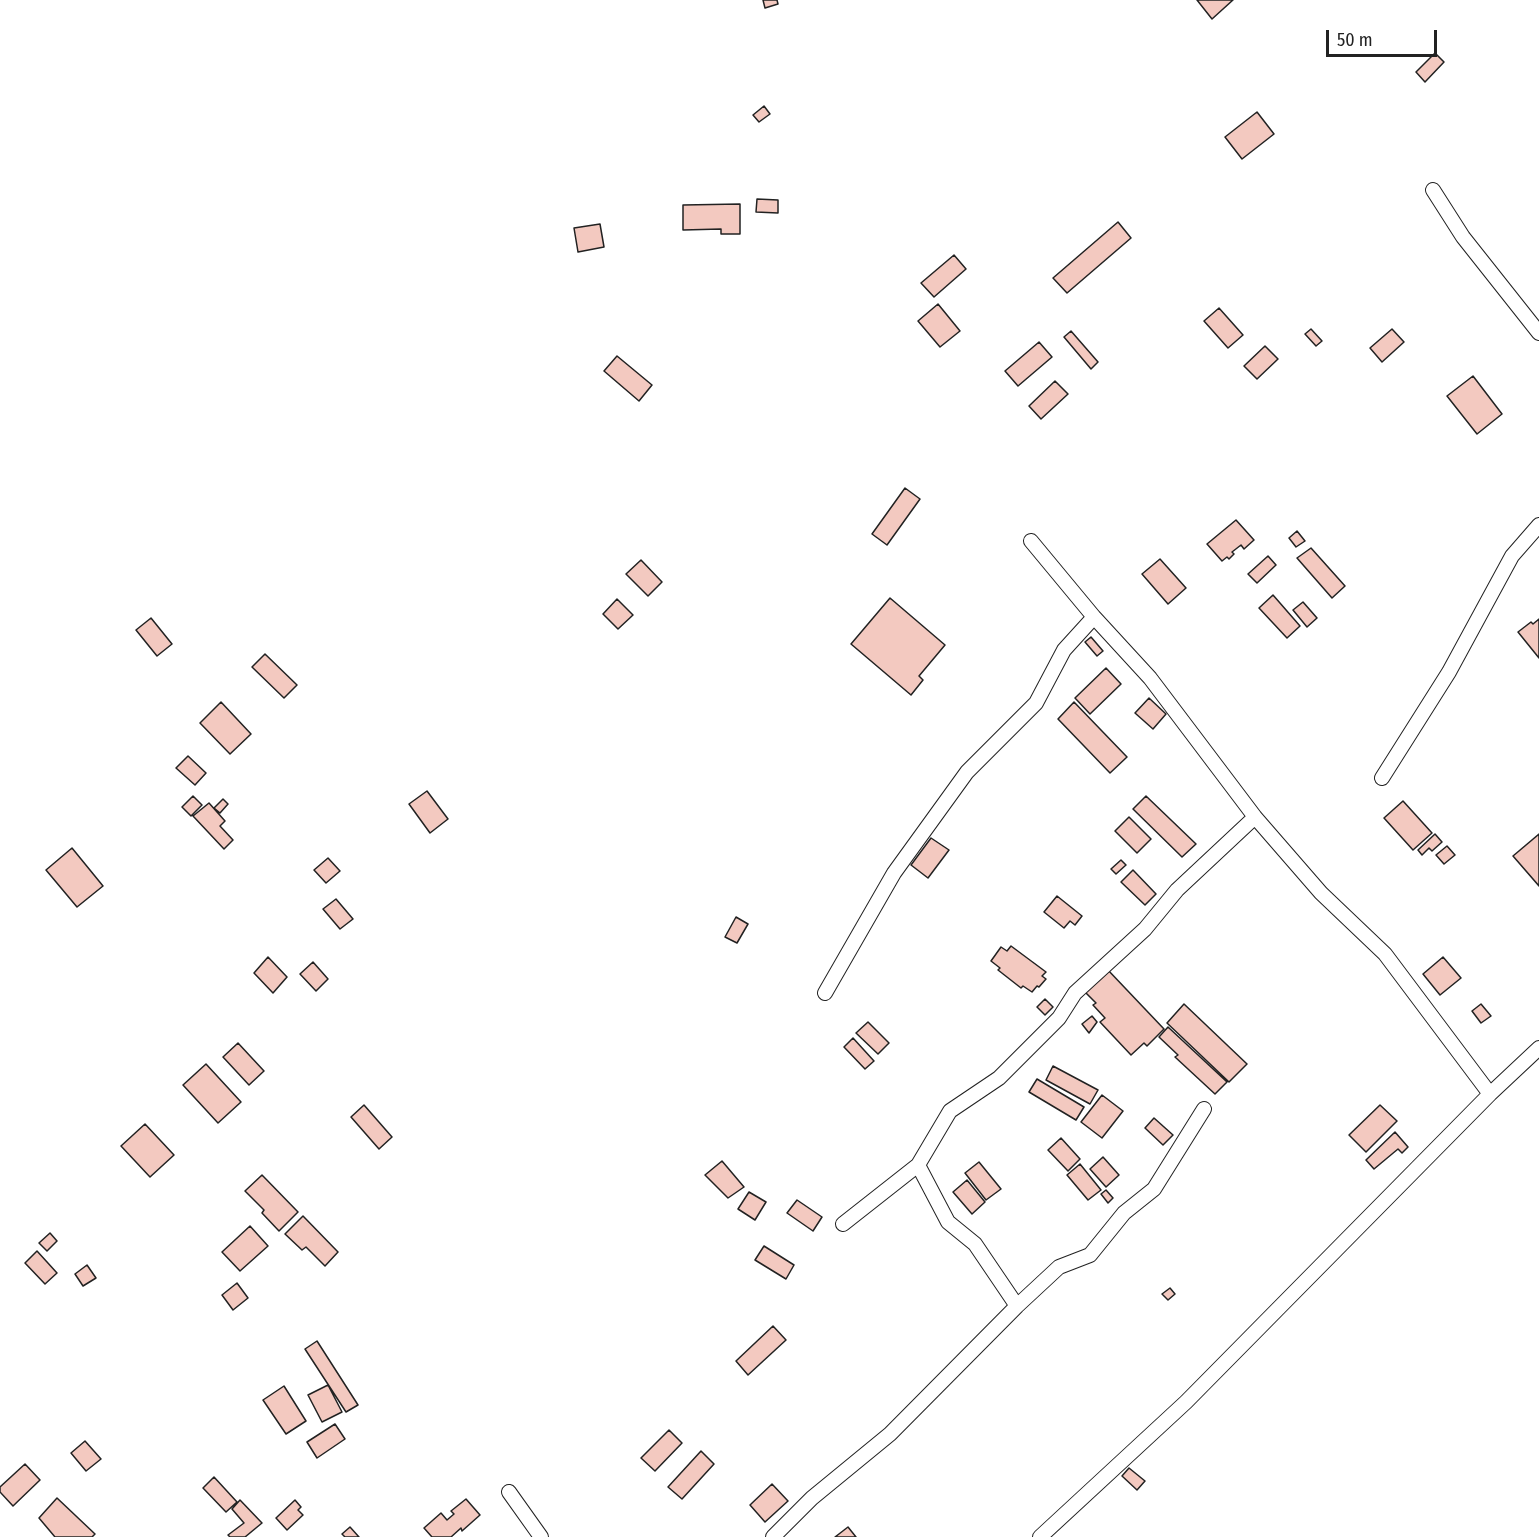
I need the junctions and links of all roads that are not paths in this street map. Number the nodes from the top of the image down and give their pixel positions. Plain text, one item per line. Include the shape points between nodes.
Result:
1 (1433, 190) dead end
2 (1539, 333) edge
3 (1539, 525) edge
4 (1031, 541) dead end
5 (1094, 617) junction
6 (1382, 778) dead end
7 (1255, 817) junction
8 (825, 993) dead end
9 (1539, 1048) edge
10 (1490, 1094) junction
11 (1204, 1109) dead end
12 (918, 1165) junction
13 (843, 1224) dead end
14 (1017, 1305) junction
15 (509, 1492) dead end
16 (541, 1537) edge
17 (773, 1537) edge
18 (1040, 1537) edge

1 - 2 street via 1463,237
3 - 6 street via 1512,555 1449,672
4 - 5 street
5 - 7 street via 1150,678
5 - 8 street via 1064,650 1036,704 967,772 894,873
7 - 10 street via 1321,893 1385,954
7 - 12 street via 1177,890 1145,929 1075,993 1059,1018 999,1078 950,1111
9 - 10 street
10 - 18 street via 1186,1402
11 - 14 street via 1154,1189 1124,1213 1090,1255 1059,1267
12 - 13 street
12 - 14 street via 948,1222 975,1244
14 - 17 street via 890,1434 812,1498
15 - 16 street

